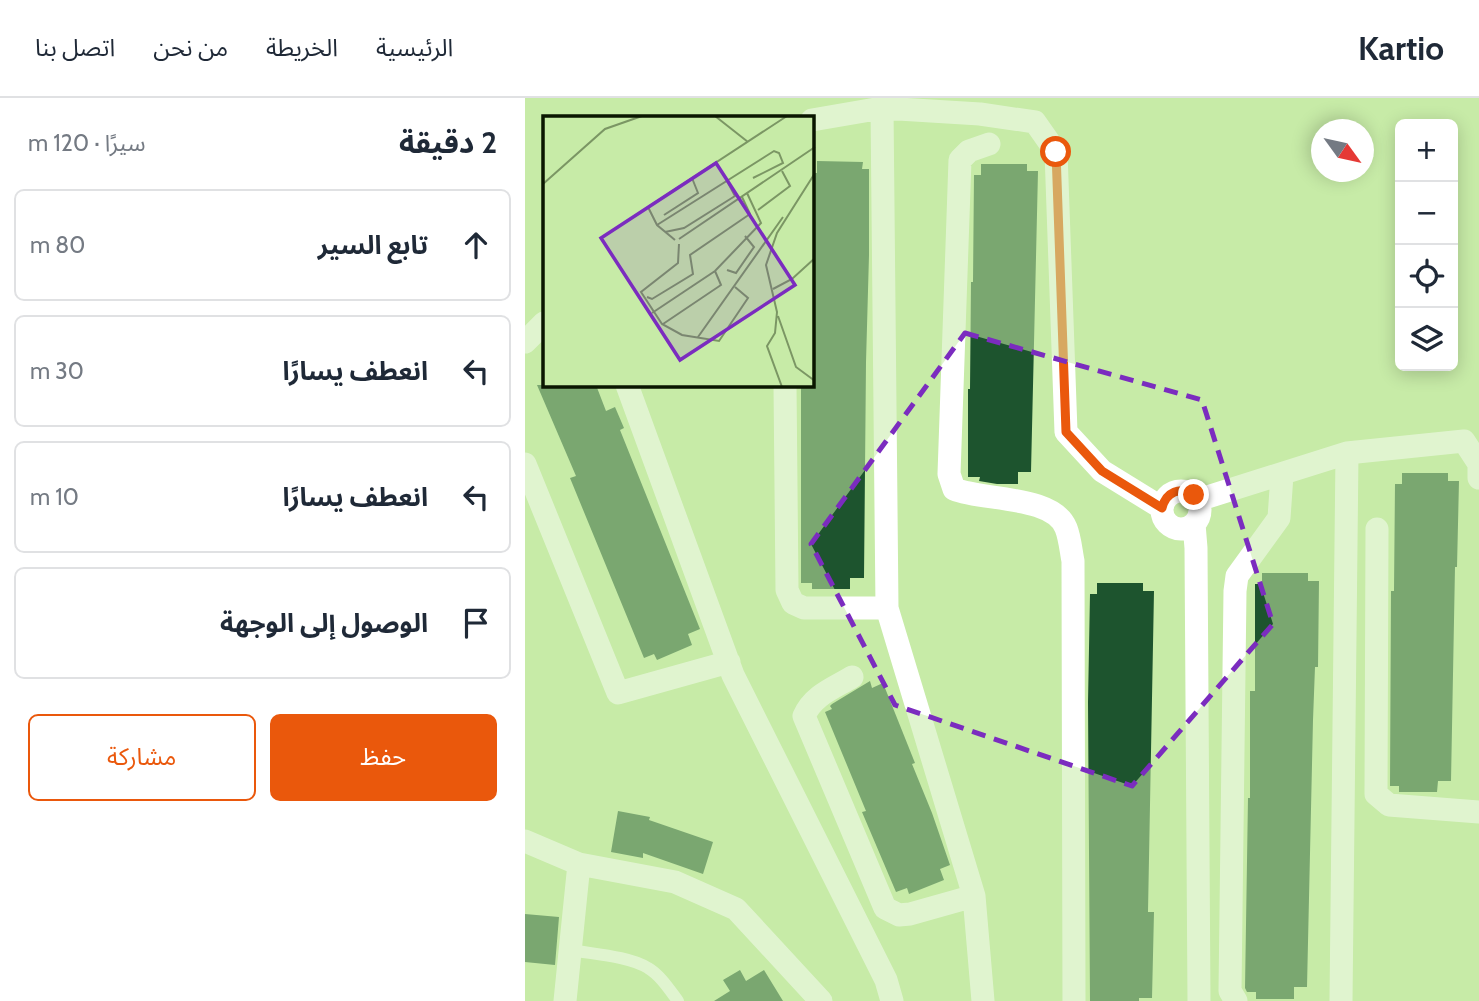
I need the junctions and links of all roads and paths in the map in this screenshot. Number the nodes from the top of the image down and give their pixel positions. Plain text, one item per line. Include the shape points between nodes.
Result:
1 (882, 108) junction
2 (814, 120) edge
3 (989, 144) dead end
4 (543, 324) edge
5 (525, 342) edge
6 (628, 387) edge
7 (785, 387) edge
8 (1347, 453) junction
9 (525, 464) edge
10 (1282, 475) junction
11 (1479, 478) edge
12 (1198, 500) junction
13 (1162, 508) junction
14 (1193, 524) junction
15 (1377, 530) dead end
16 (887, 608) junction
17 (729, 662) junction
18 (852, 677) dead end
19 (1479, 813) edge
20 (525, 841) edge
21 (579, 864) junction
22 (974, 896) junction
23 (571, 950) junction
24 (1334, 1000) edge
25 (565, 1001) edge
26 (678, 1001) edge
27 (821, 1001) edge
28 (892, 1001) edge
29 (983, 1001) edge
30 (1074, 1001) edge
31 (1199, 1001) edge
32 (1236, 1001) edge

1 - 2 street
1 - 13 street via 1035,122 1056,152 1066,432 1102,471
1 - 16 street
3 - 30 street via 969,151 960,160 949,474 954,489 1054,512 1065,526 1073,561
4 - 5 street
6 - 17 street
7 - 16 street via 787,590 793,603 804,608
8 - 10 street
8 - 11 street via 1464,442 1479,464
8 - 24 street
9 - 17 street via 618,693
10 - 12 street
10 - 32 street via 1279,518 1237,576 1235,592 1230,991
12 - 13 street via 1189,492 1177,491 1167,497
12 - 14 street via 1200,513
13 - 14 street via 1165,520 1175,528
14 - 31 street
15 - 19 street via 1376,794 1389,805
16 - 22 street
17 - 28 street via 886,980
18 - 22 street via 817,697 804,716 884,908 910,914
20 - 21 street
21 - 23 street
21 - 27 street via 675,883 736,909
22 - 29 street
23 - 25 street
23 - 26 lane via 639,963

